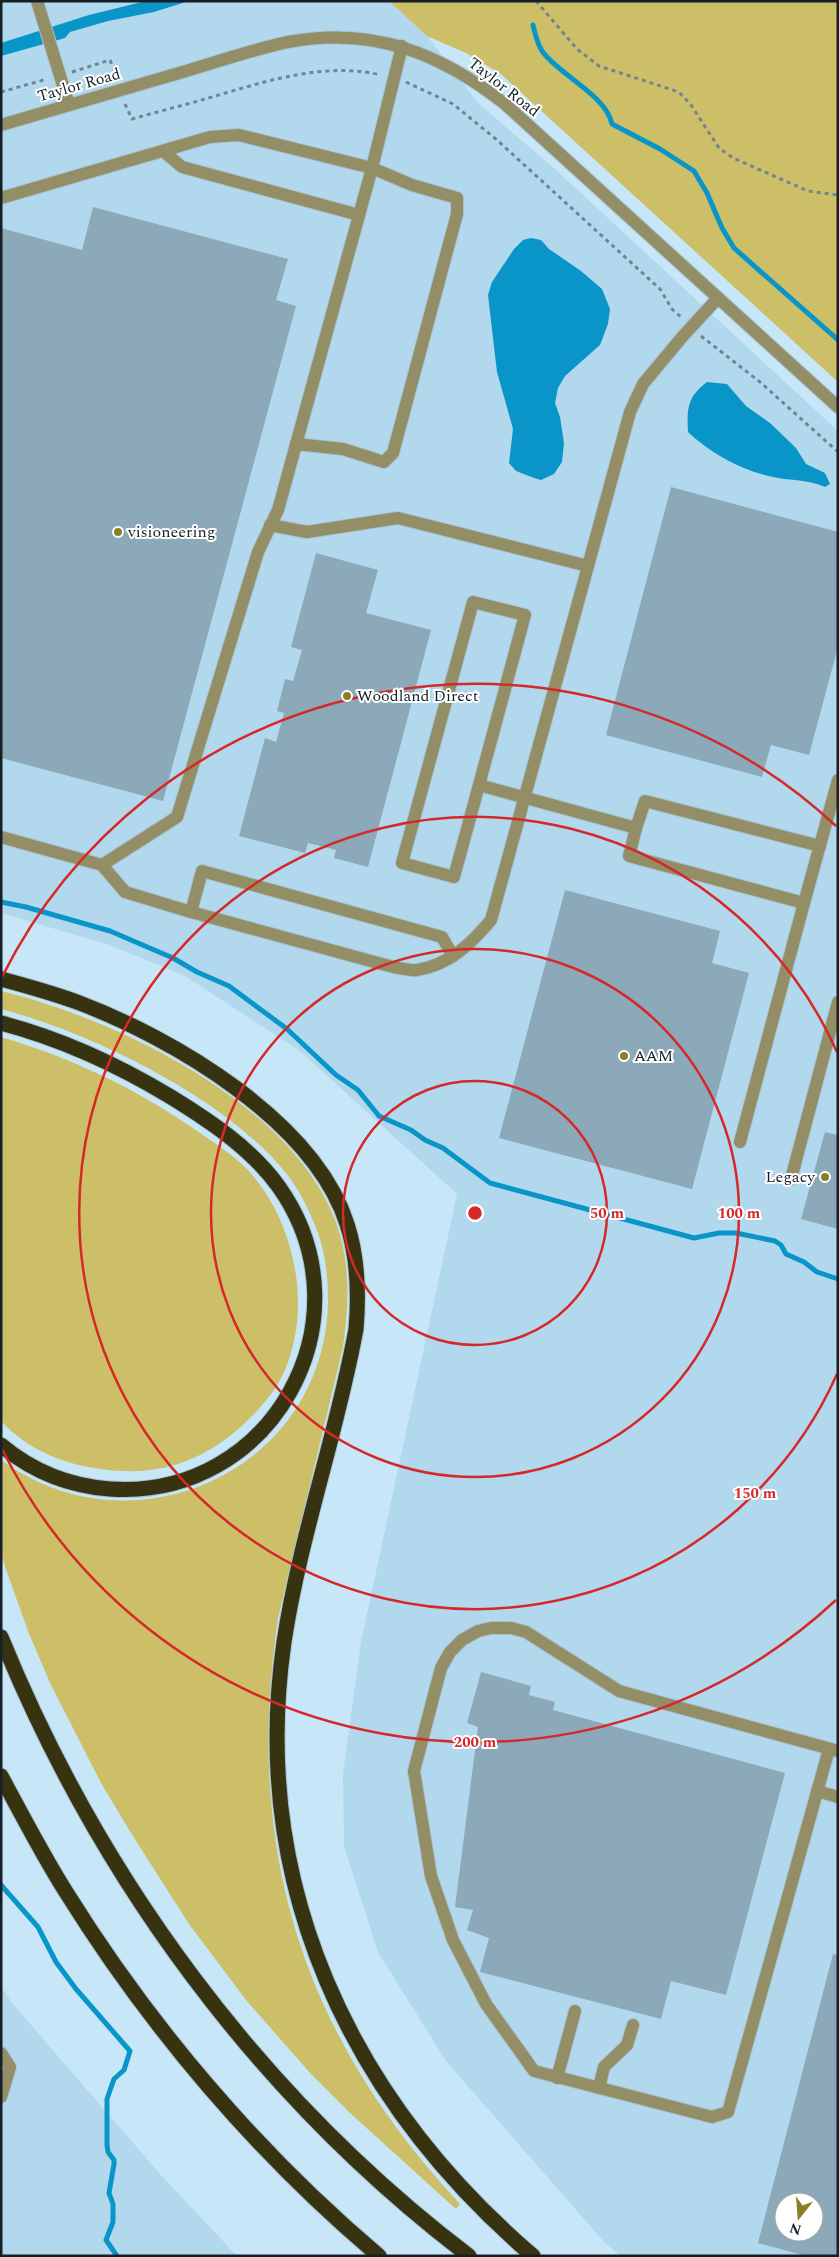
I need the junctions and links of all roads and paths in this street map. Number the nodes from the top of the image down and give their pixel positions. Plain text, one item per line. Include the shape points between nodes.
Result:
1 (37, 1) edge
2 (536, 1) edge
3 (402, 46) junction
4 (393, 78) junction
5 (70, 105) junction
6 (126, 106) dead end
7 (1, 125) edge
8 (163, 150) junction
9 (372, 168) junction
10 (838, 195) edge
11 (1, 198) edge
12 (359, 215) junction
13 (718, 298) junction
14 (691, 327) junction
15 (838, 407) edge
16 (296, 444) junction
17 (838, 452) edge
18 (270, 525) junction
19 (588, 566) junction
20 (838, 780) edge
21 (479, 785) junction
22 (525, 798) junction
23 (636, 828) junction
24 (1, 837) edge
25 (820, 846) junction
26 (102, 865) junction
27 (804, 903) junction
28 (191, 912) junction
29 (453, 956) junction
30 (1, 979) edge
31 (838, 1002) edge
32 (1, 1023) edge
33 (740, 1142) dead end
34 (791, 1179) dead end
35 (1, 1445) edge
36 (1, 1637) edge
37 (833, 1750) edge
38 (1, 1776) edge
39 (817, 1791) junction
40 (838, 1797) edge
41 (575, 2011) dead end
42 (633, 2025) dead end
43 (1, 2053) edge
44 (557, 2078) junction
45 (599, 2088) junction
46 (1, 2098) edge
47 (379, 2256) edge
48 (469, 2256) edge
49 (532, 2256) edge

1 - 5 street
2 - 10 path via 577,49 599,66 679,92 719,148 733,158 808,191
3 - 4 street
3 - 5 street, Taylor Road via 341,37 288,42
3 - 13 street, Taylor Road via 457,70 505,104
4 - 6 path via 359,71 312,72 265,81 132,118
4 - 9 street
4 - 14 path via 453,104 660,289 672,309
5 - 7 street, Taylor Road
8 - 9 street via 210,137 239,135
8 - 11 street
8 - 12 street via 182,167
9 - 12 street
9 - 16 street via 412,186 457,198 457,214 393,453 384,462 343,449
12 - 16 street
13 - 14 street
13 - 15 street, Taylor Road
14 - 17 path via 760,382
14 - 19 street via 643,384 630,412
16 - 18 street via 278,510
18 - 19 street via 307,532 398,518
18 - 26 street via 258,552 177,818
19 - 22 street
20 - 25 street
21 - 21 street via 454,877 402,863 473,602 524,615
21 - 22 street
22 - 23 street
22 - 29 street via 491,920 469,946
23 - 25 street via 645,801
23 - 27 street via 629,856
24 - 26 street
25 - 27 street
26 - 28 street via 125,892
27 - 33 street
28 - 29 street via 415,971
28 - 29 street via 202,871 442,937
30 - 49 highway via 79,1003 182,1053 213,1073 272,1117 310,1156 347,1224 356,1274 356,1329 290,1606 280,1686 278,1767 288,1850 320,1964 338,2008 370,2069 408,2126 439,2164 502,2230
31 - 34 street
32 - 35 highway via 84,1051 117,1067 182,1104 242,1147 278,1185 291,1205 312,1260 316,1302 301,1372 278,1413 246,1446 203,1473 153,1488 99,1488 49,1475
36 - 48 highway via 72,1789 131,1888 180,1961 300,2104 402,2202
37 - 39 street
37 - 44 street via 619,1691 526,1632 510,1628 478,1631 450,1652 442,1668 414,1771 431,1876 453,1940 486,2004 534,2072
38 - 47 highway via 65,1891 140,2000 219,2098 290,2172
39 - 40 street
39 - 45 street via 728,2112 712,2117
41 - 44 street
42 - 45 street via 627,2045 604,2067
43 - 46 street via 10,2067
44 - 45 street

